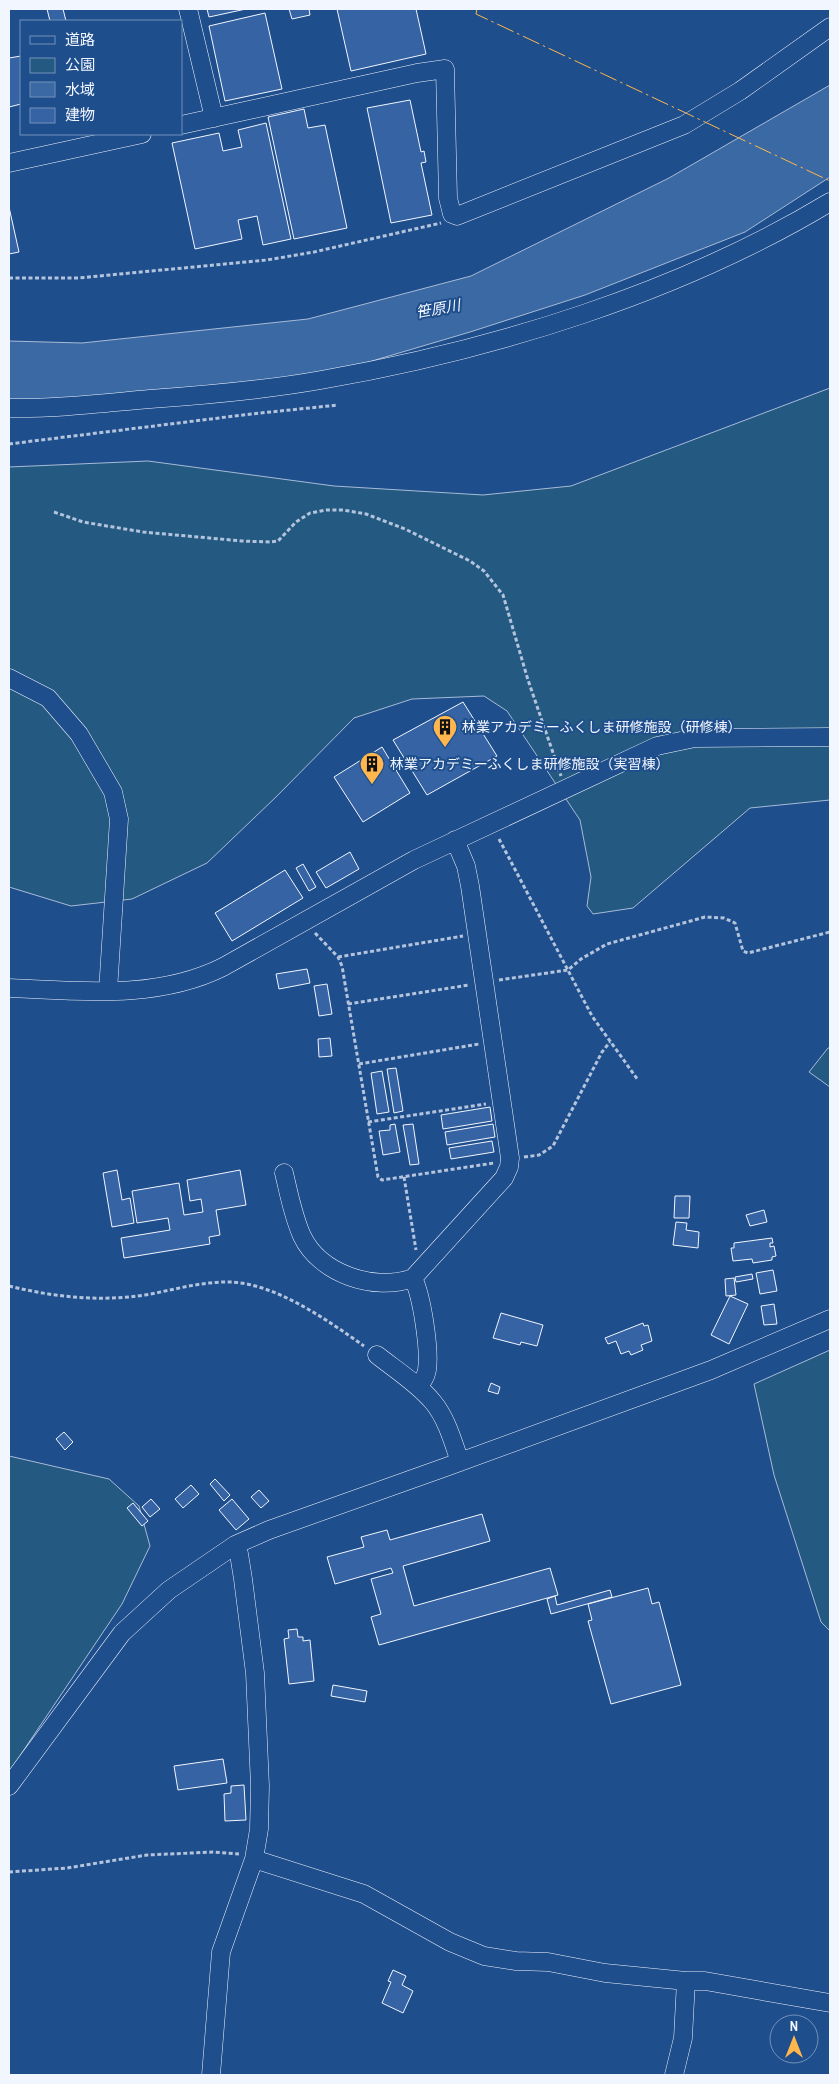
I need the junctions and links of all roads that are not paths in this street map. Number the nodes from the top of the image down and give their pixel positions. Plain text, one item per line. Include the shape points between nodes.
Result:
1 (188, 9) edge
2 (830, 27) edge
3 (214, 118) junction
4 (182, 125) edge
5 (137, 135) edge
6 (9, 163) edge
7 (830, 202) edge
8 (9, 408) edge
9 (9, 678) edge
10 (830, 737) edge
11 (454, 840) junction
12 (9, 988) edge
13 (108, 990) junction
14 (284, 1172) dead end
15 (416, 1274) junction
16 (830, 1319) edge
17 (377, 1355) road end
18 (418, 1387) junction
19 (460, 1462) junction
20 (235, 1545) junction
21 (9, 1786) edge
22 (254, 1859) junction
23 (686, 1982) junction
24 (830, 2003) edge
25 (210, 2075) edge
26 (674, 2075) edge

1 - 3 street
2 - 3 street via 740,91 684,125 458,216 452,214 448,198 445,69
3 - 4 street
5 - 6 street
7 - 8 street via 725,258 623,300 505,339 320,381 199,395
9 - 13 street via 48,698 79,734 113,792 119,819
10 - 11 street via 695,738 657,746
11 - 13 street via 200,978 135,990
11 - 15 street via 466,866 478,934 510,1160 504,1178
12 - 13 street
14 - 15 street via 302,1236 328,1265 348,1276 380,1284 397,1283
15 - 18 street via 428,1354 426,1375
16 - 19 street via 711,1370
17 - 18 street
18 - 19 street via 438,1410
19 - 20 street
20 - 21 street via 169,1590 122,1633
20 - 22 street via 244,1579 255,1673 260,1786
22 - 23 street via 364,1894 450,1942 484,1956
22 - 25 street via 221,1952
23 - 24 street via 704,1981
23 - 26 street via 683,2038

